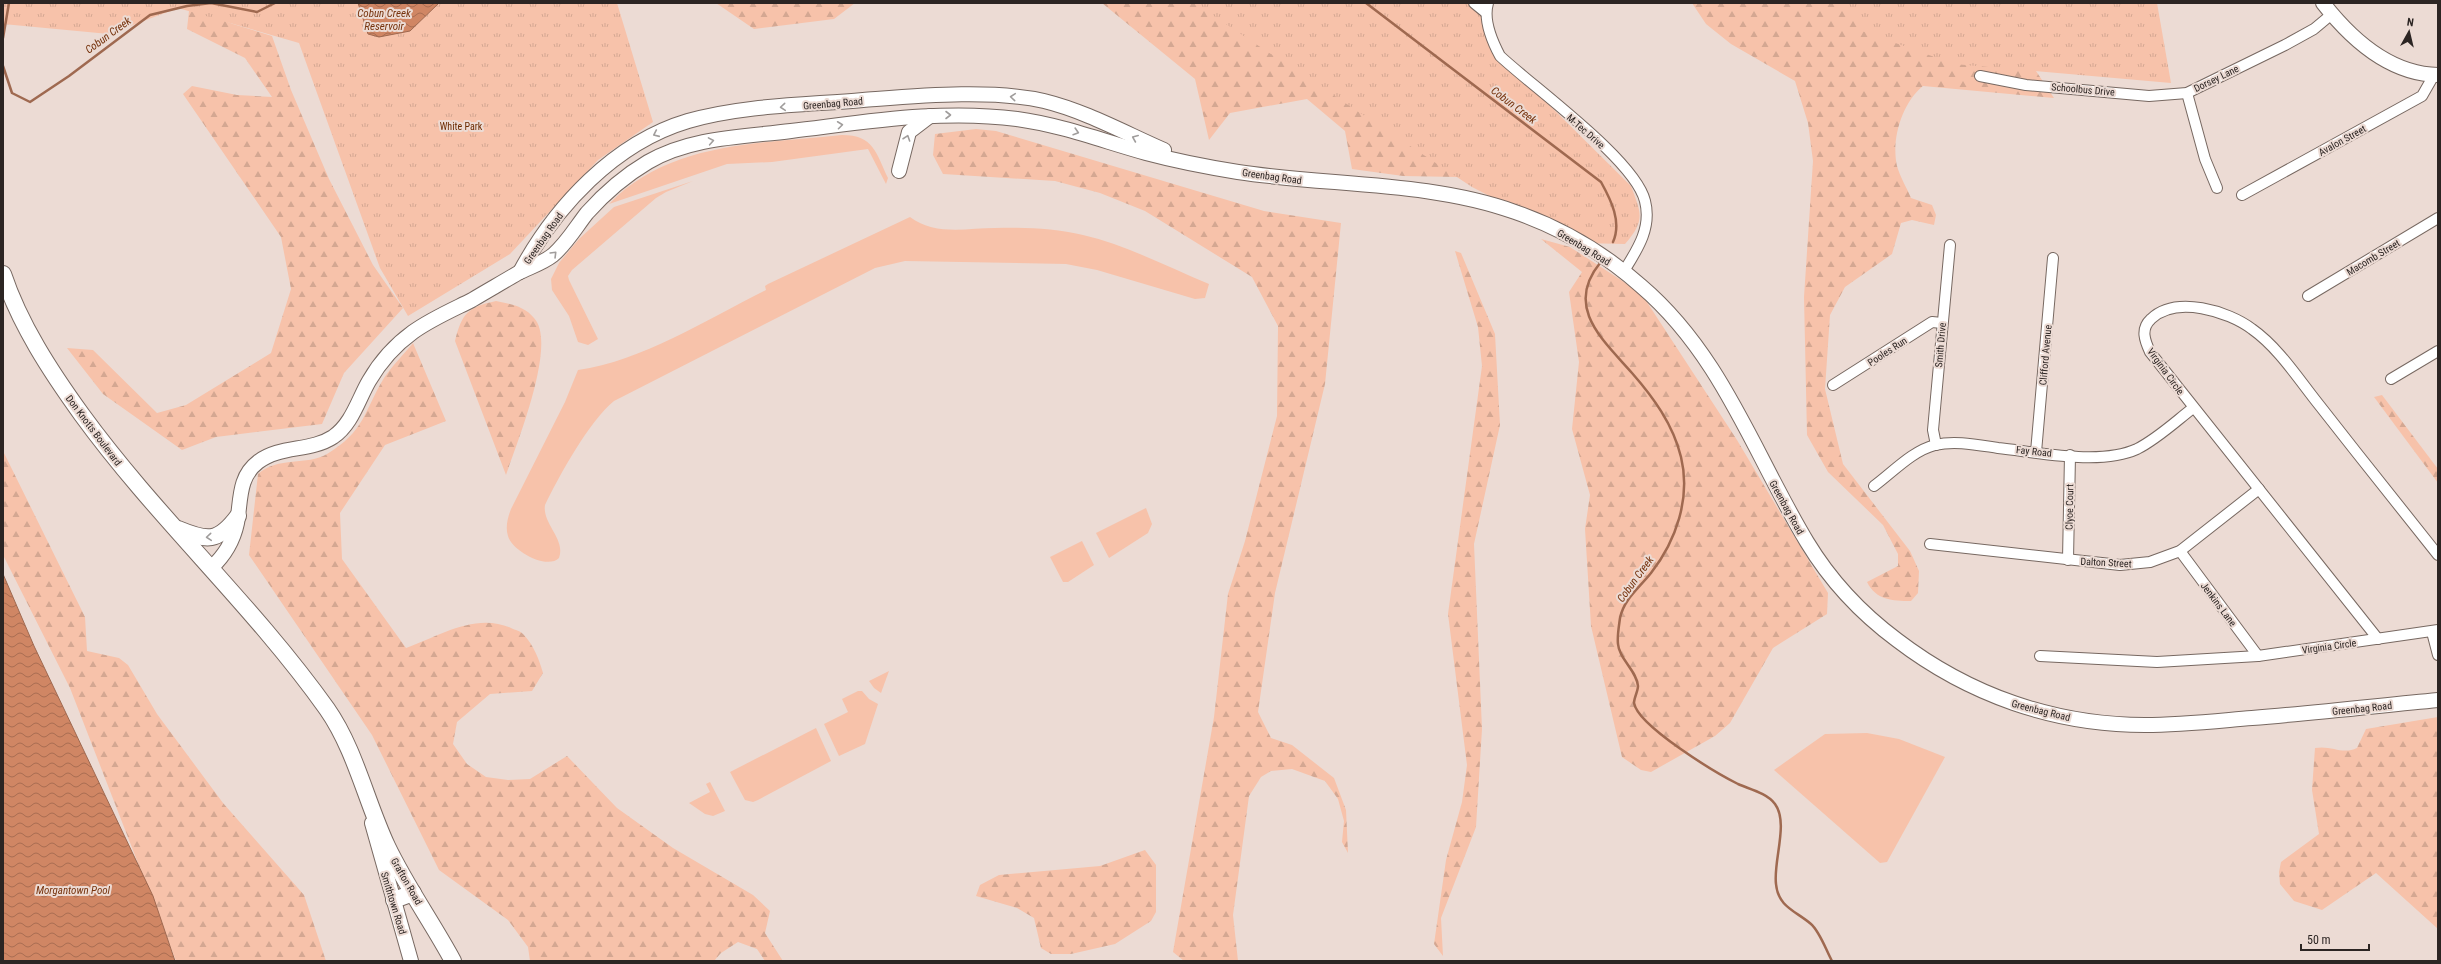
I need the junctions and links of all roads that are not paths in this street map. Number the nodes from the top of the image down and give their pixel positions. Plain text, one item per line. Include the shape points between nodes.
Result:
1 (1474, 3) edge
2 (2323, 3) edge
3 (1487, 8) edge
4 (2332, 14) junction
5 (2436, 75) edge
6 (1980, 76) dead end
7 (2187, 92) junction
8 (930, 115) junction
9 (1197, 164) junction
10 (899, 171) dead end
11 (2217, 188) dead end
12 (2242, 195) dead end
13 (2438, 218) edge
14 (1950, 245) dead end
15 (2053, 258) dead end
16 (1624, 271) junction
17 (520, 272) junction
18 (3, 274) edge
19 (2308, 296) dead end
20 (1942, 323) junction
21 (2438, 351) edge
22 (2391, 379) dead end
23 (1833, 385) dead end
24 (2193, 408) junction
25 (1936, 445) junction
26 (2036, 452) junction
27 (2070, 455) junction
28 (1874, 486) dead end
29 (2259, 489) junction
30 (238, 516) junction
31 (174, 527) junction
32 (1930, 544) dead end
33 (2180, 551) junction
34 (2438, 555) edge
35 (2068, 560) junction
36 (211, 568) junction
37 (2435, 631) edge
38 (2378, 639) junction
39 (2438, 655) edge
40 (2040, 656) dead end
41 (2258, 656) junction
42 (2438, 700) edge
43 (367, 799) junction
44 (413, 893) junction
45 (394, 900) junction
46 (410, 961) edge
47 (453, 961) edge

1 - 3 street
2 - 4 main road
3 - 16 street, M-Tec Drive via 1493,43 1500,56 1627,168 1640,188 1646,201 1647,221 1643,238
4 - 5 main road via 2372,52 2392,63
4 - 7 street, Dorsey Lane via 2314,29 2285,45
5 - 12 street, Avalon Street via 2422,96
6 - 7 street, Schoolbus Drive via 2026,85 2149,96
7 - 11 street, Dorsey Lane via 2205,158
8 -> 9 main road, Greenbag Road via 1020,120 1058,127 1153,155
10 -> 8 main road via 909,132
17 -> 8 main road, Greenbag Road via 548,260 594,206 629,175 650,161 676,149 715,140
9 - 16 main road, Greenbag Road via 1270,177 1421,192 1483,203 1514,211 1548,226 1600,254
9 -> 17 main road, Greenbag Road via 1061,106 1027,99 927,95 714,115 649,137 604,167 567,205 531,251
13 - 19 street, Macomb Street
14 - 20 street, Smith Drive
15 - 26 street, Clifford Avenue
16 - 42 main road, Greenbag Road via 1668,311 1691,337 1712,367 1792,516 1829,575 1882,629 1935,668 1994,697 2052,715 2140,726
17 - 30 main road, Greenbag Road via 417,329 397,345 371,377 352,414 334,436 311,447 278,452 258,462 249,470 242,484
18 - 31 main road, Don Knotts Boulevard via 33,339 56,379 111,454
20 - 23 street, Pooles Run via 1932,322
20 - 25 street, Smith Drive via 1933,430
21 - 22 street
24 - 27 street, Fay Road via 2136,449 2107,456
24 - 29 street, Virginia Circle
24 - 34 street, Virginia Circle via 2150,352 2145,340 2144,331 2148,321 2156,313 2189,308 2230,316 2266,340
25 - 26 street, Fay Road via 1959,443
25 - 28 street, Fay Road via 1914,455
26 - 27 street, Fay Road
27 - 35 street, Clyoe Court
29 - 33 street, Dalton Street
29 - 38 street, Virginia Circle
30 -> 31 main road via 228,530 213,538 194,535
30 - 36 main road, Greenbag Road via 232,541 225,555
31 - 36 main road, Don Knotts Boulevard
32 - 35 street, Dalton Street
33 - 35 street, Dalton Street via 2150,562 2136,564
33 - 41 street, Jenkins Lane
36 - 43 main road, Grafton Road via 298,670 328,711 342,735
37 - 38 street, Virginia Circle
37 - 39 street
38 - 41 street, Virginia Circle
40 - 41 street, Virginia Circle via 2157,662
43 - 44 main road, Grafton Road via 388,848
43 - 45 main road, Smithtown Road via 380,857
44 - 45 main road
44 - 47 main road, Grafton Road
45 - 46 main road, Smithtown Road

